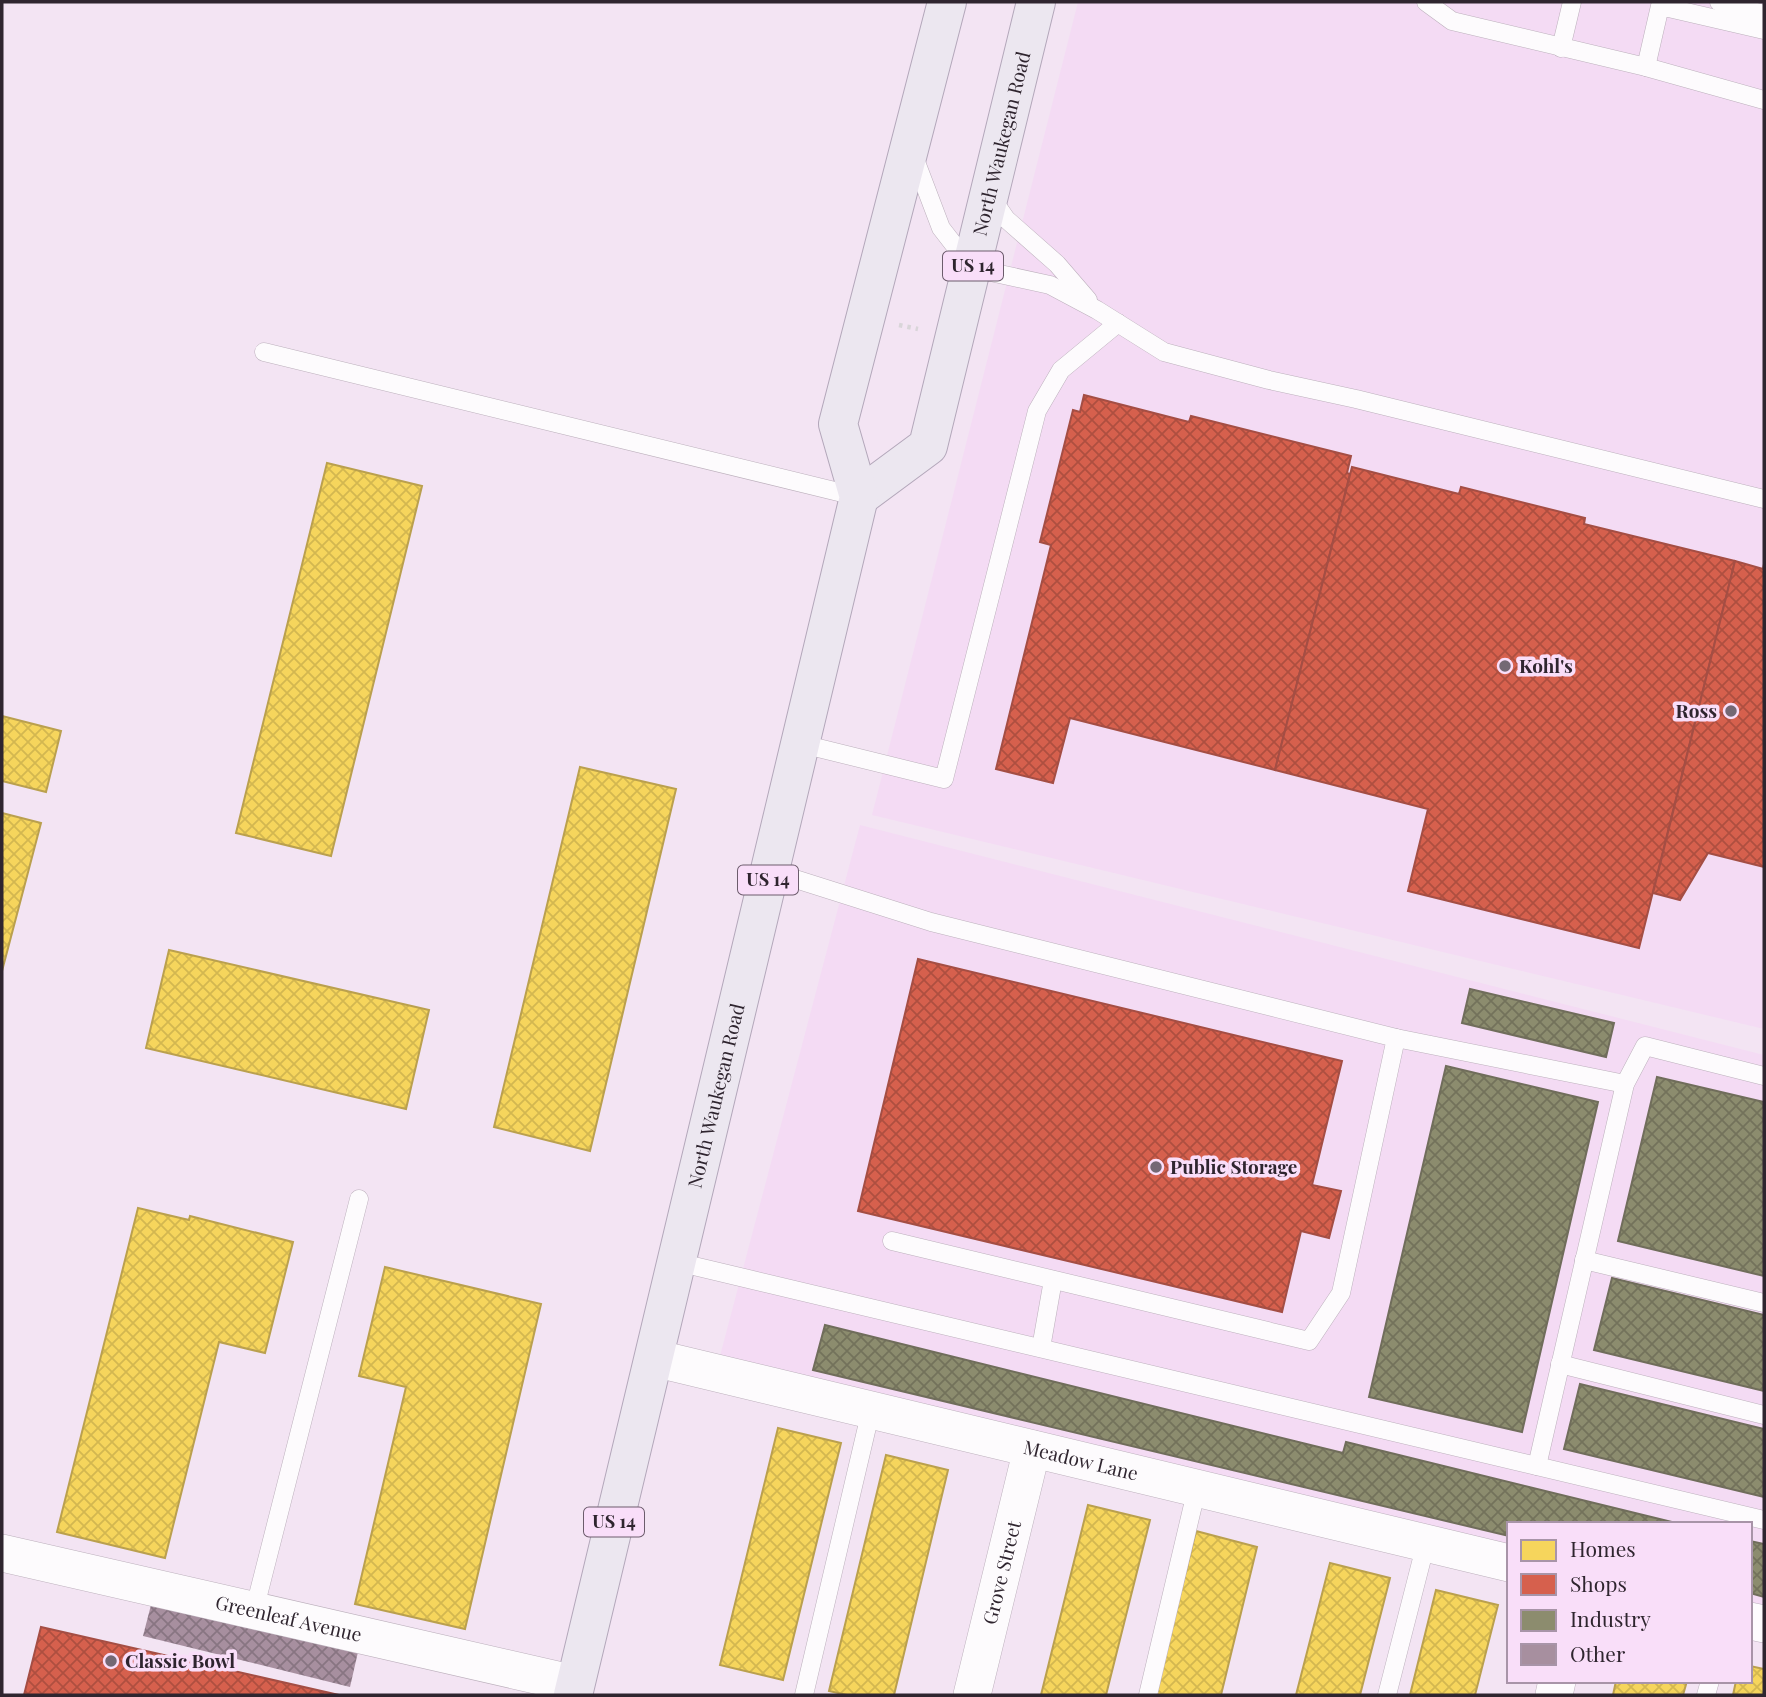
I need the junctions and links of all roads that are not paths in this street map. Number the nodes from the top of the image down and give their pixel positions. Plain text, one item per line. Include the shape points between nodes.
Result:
1 (947, 2) edge
2 (1036, 2) edge
3 (1572, 2) edge
4 (1719, 2) edge
5 (1432, 3) edge
6 (1661, 4) edge
7 (1764, 14) edge
8 (1764, 30) edge
9 (1561, 48) junction
10 (1646, 67) junction
11 (1764, 100) edge
12 (910, 147) junction
13 (990, 195) junction
14 (972, 268) junction
15 (1097, 310) junction
16 (1118, 323) junction
17 (264, 352) dead end
18 (859, 498) junction
19 (1764, 499) edge
20 (802, 744) junction
21 (771, 871) junction
22 (1396, 1038) junction
23 (1764, 1076) edge
24 (1625, 1084) junction
25 (359, 1199) dead end
26 (891, 1241) dead end
27 (1584, 1260) junction
28 (677, 1262) junction
29 (1053, 1280) junction
30 (1764, 1303) edge
31 (1041, 1348) junction
32 (654, 1358) junction
33 (1560, 1364) junction
34 (871, 1410) junction
35 (1764, 1415) edge
36 (1031, 1448) junction
37 (1537, 1466) junction
38 (1197, 1489) junction
39 (1764, 1520) edge
40 (1426, 1543) junction
41 (2, 1553) edge
42 (1507, 1563) edge
43 (254, 1611) junction
44 (574, 1690) edge
45 (804, 1695) edge
46 (972, 1695) edge
47 (1148, 1695) edge
48 (1387, 1695) edge

1 - 12 main road, North Waukegan Road / US 14
2 - 13 main road, North Waukegan Road / US 14
3 - 9 lane
4 - 7 lane
5 - 9 lane via 1452,21
6 - 8 lane
6 - 10 lane
9 - 10 lane
10 - 11 lane
12 - 14 lane via 940,228
12 - 18 main road, North Waukegan Road / US 14 via 838,424
13 - 14 main road, North Waukegan Road / US 14
13 - 15 lane via 1006,219 1057,264
14 - 15 lane via 1050,285
14 - 18 main road, North Waukegan Road / US 14 via 928,446
15 - 16 lane
16 - 19 lane via 1177,356
16 - 20 lane via 1060,370 1037,411 944,779
17 - 18 lane
18 - 20 main road, North Waukegan Road / US 14
20 - 21 main road, North Waukegan Road / US 14
21 - 22 lane via 931,922
21 - 28 main road, North Waukegan Road / US 14
22 - 24 lane
22 - 29 lane via 1341,1293 1309,1341
23 - 24 lane via 1645,1046
24 - 27 lane
25 - 43 lane
26 - 29 lane
27 - 30 lane
27 - 33 lane
28 - 31 lane
28 - 32 main road, North Waukegan Road / US 14
29 - 31 lane
31 - 37 lane
32 - 34 street, Meadow Lane
32 - 44 main road, North Waukegan Road / US 14
33 - 35 lane
33 - 37 lane
34 - 36 street, Meadow Lane
34 - 45 lane
36 - 38 street, Meadow Lane
36 - 46 street, Grove Street
37 - 39 lane
38 - 40 street, Meadow Lane
38 - 47 lane
40 - 42 street, Meadow Lane
40 - 48 lane
41 - 43 street, Greenleaf Avenue
43 - 44 street, Greenleaf Avenue

